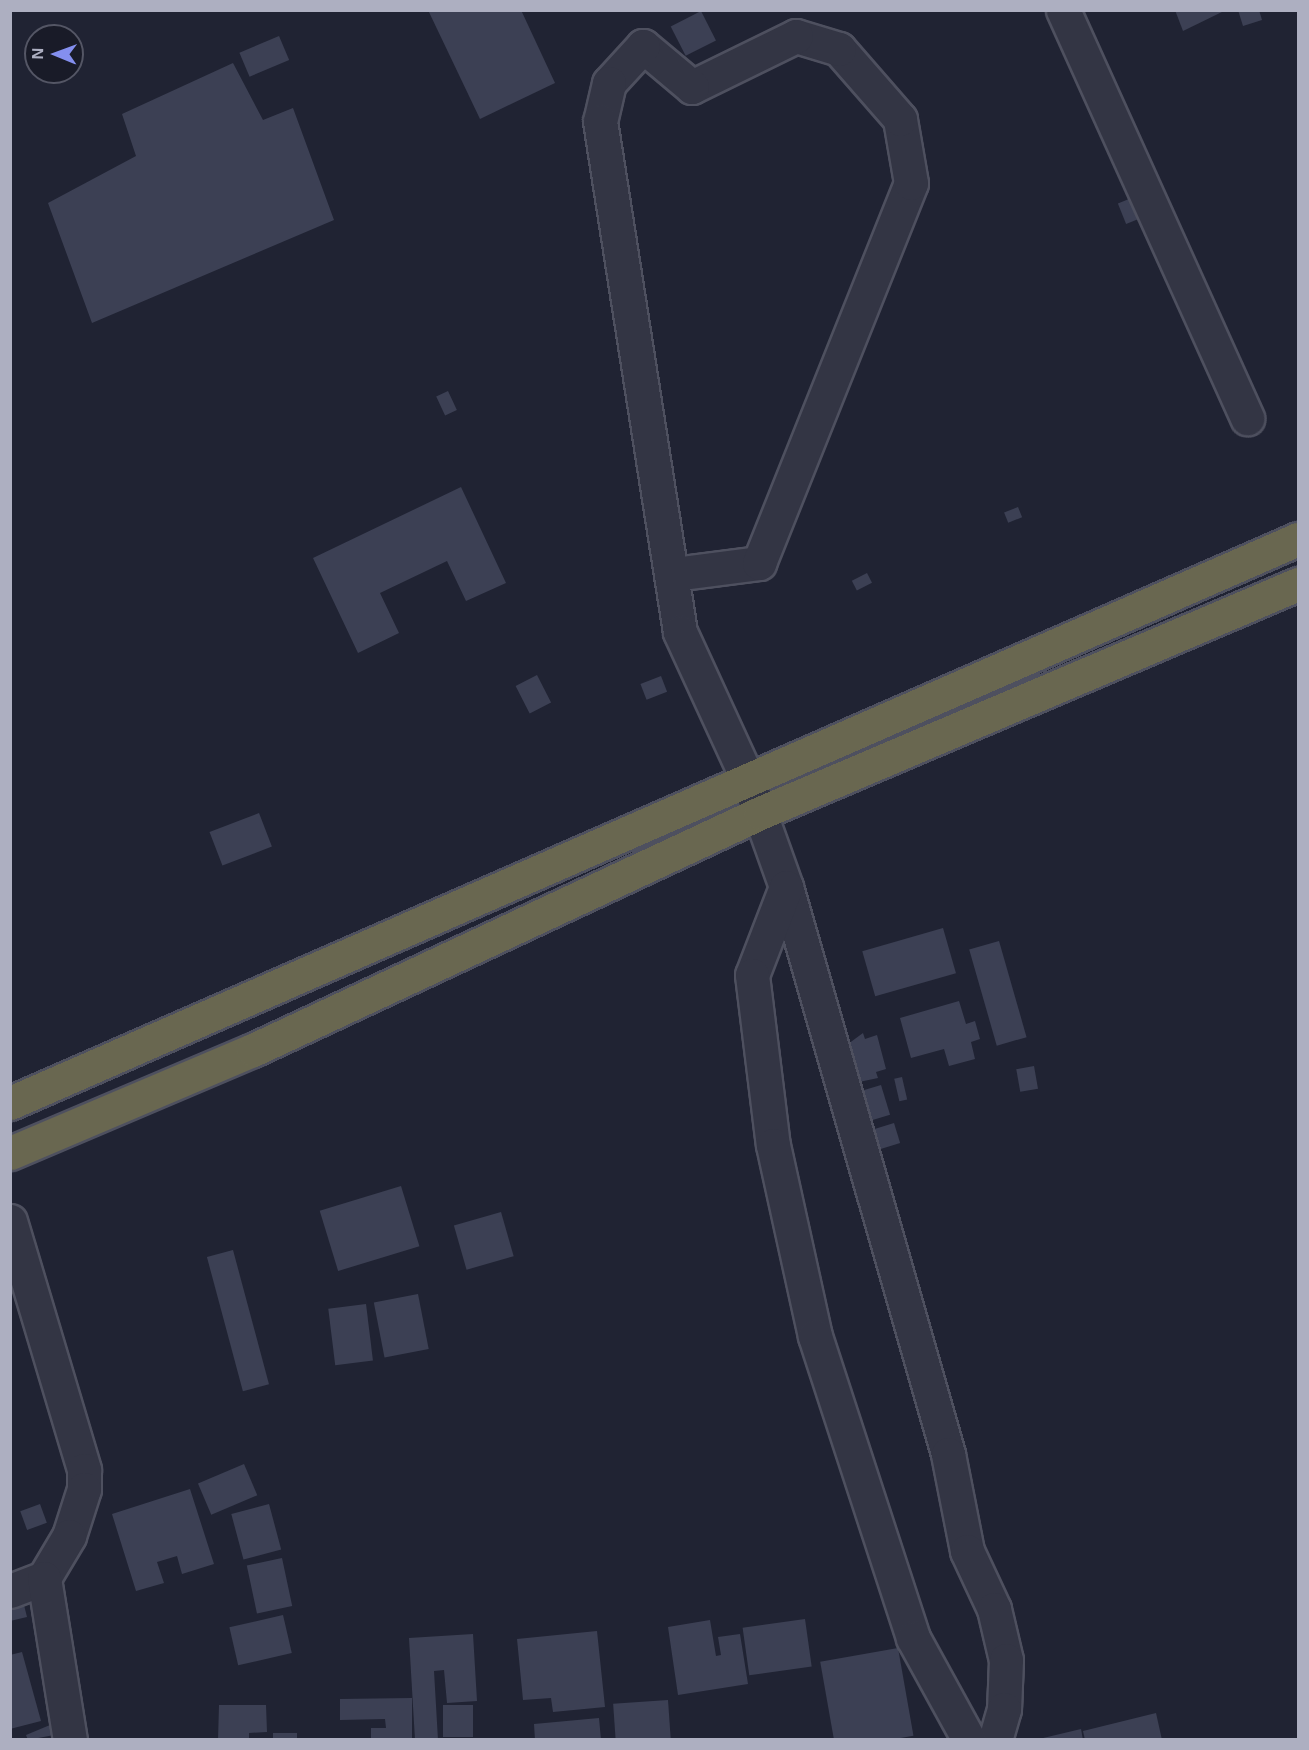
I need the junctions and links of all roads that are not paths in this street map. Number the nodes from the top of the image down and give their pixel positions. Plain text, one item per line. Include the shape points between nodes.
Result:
1 (1063, 10) edge
2 (1247, 418) dead end
3 (1299, 539) edge
4 (674, 574) junction
5 (1299, 584) edge
6 (748, 780) junction
7 (760, 813) junction
8 (786, 887) junction
9 (10, 1103) edge
10 (10, 1153) edge
11 (10, 1221) edge
12 (44, 1578) junction
13 (10, 1591) edge
14 (70, 1740) edge
15 (969, 1740) edge
16 (995, 1740) edge

1 - 2 street
3 - 6 highway
4 - 4 street via 600,121 609,83 643,46 692,87 796,36 839,49 900,119 911,183 759,563
4 - 6 street via 680,632
5 - 7 highway
6 - 7 street
6 - 9 highway
7 - 8 street
7 - 10 highway via 253,1050
8 - 15 street via 752,975 751,1000 778,1168 815,1336 913,1638
8 - 16 street via 948,1454 967,1551 994,1609 1006,1660 1004,1709
11 - 12 street via 84,1470 80,1511
12 - 13 street
12 - 14 street

